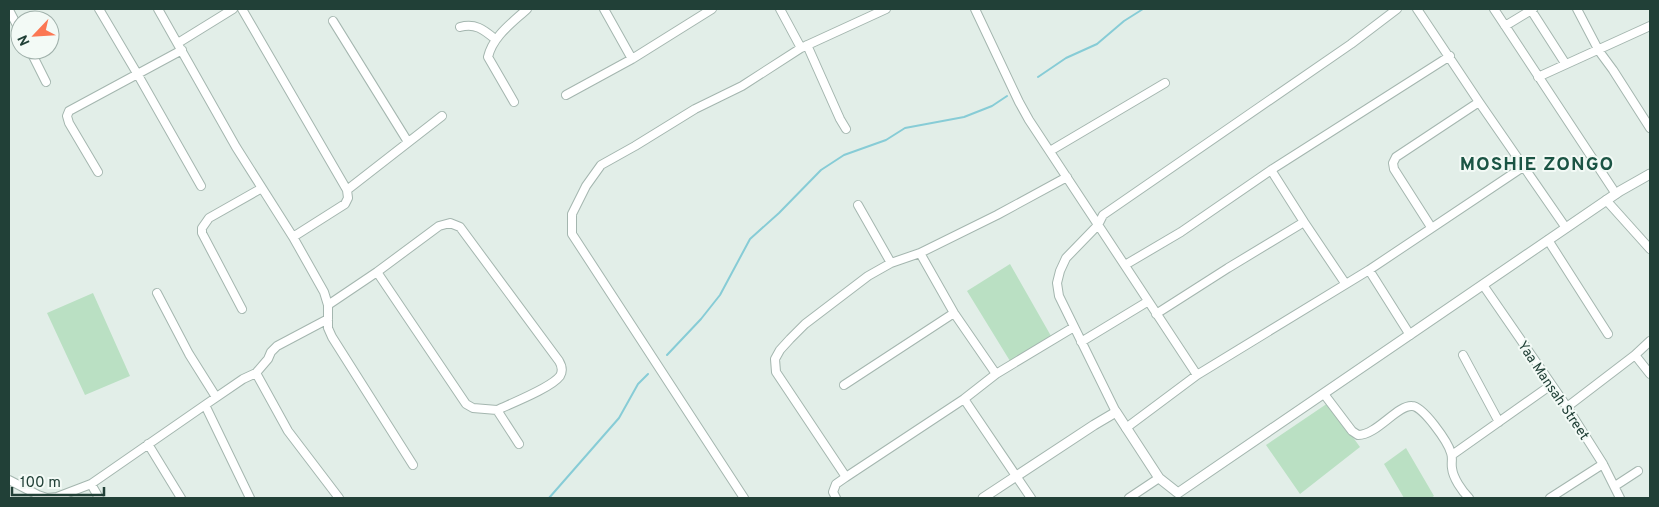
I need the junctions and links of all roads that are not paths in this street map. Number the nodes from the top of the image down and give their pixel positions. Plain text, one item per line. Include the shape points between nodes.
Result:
1 (99, 9) edge
2 (158, 9) edge
3 (233, 9) edge
4 (242, 9) edge
5 (527, 9) edge
6 (604, 9) edge
7 (712, 9) edge
8 (780, 9) edge
9 (886, 9) edge
10 (975, 9) edge
11 (1397, 9) edge
12 (1417, 9) edge
13 (1494, 9) edge
14 (1532, 9) edge
15 (1577, 9) edge
16 (333, 21) dead end
17 (1505, 26) junction
18 (1650, 26) edge
19 (460, 27) dead end
20 (495, 39) junction
21 (180, 46) junction
22 (804, 47) junction
23 (1599, 51) junction
24 (1450, 56) junction
25 (632, 59) junction
26 (35, 60) edge
27 (1565, 63) junction
28 (138, 75) junction
29 (1538, 77) junction
30 (46, 82) dead end
31 (1165, 83) dead end
32 (566, 94) dead end
33 (514, 102) dead end
34 (1479, 102) junction
35 (442, 116) dead end
36 (1650, 128) edge
37 (846, 129) dead end
38 (408, 142) junction
39 (1050, 151) junction
40 (1523, 167) junction
41 (1271, 170) junction
42 (98, 172) dead end
43 (1650, 174) edge
44 (1067, 177) junction
45 (201, 186) dead end
46 (262, 188) junction
47 (347, 190) junction
48 (1616, 194) junction
49 (1606, 200) junction
50 (858, 205) dead end
51 (1304, 222) junction
52 (1098, 225) junction
53 (1431, 227) junction
54 (1566, 228) junction
55 (293, 237) junction
56 (1548, 240) junction
57 (1650, 249) edge
58 (920, 252) junction
59 (891, 262) junction
60 (1125, 265) junction
61 (1368, 270) junction
62 (377, 272) junction
63 (1345, 283) junction
64 (1484, 285) junction
65 (157, 293) dead end
66 (1147, 302) junction
67 (328, 305) junction
68 (242, 309) dead end
69 (954, 313) junction
70 (1156, 314) junction
71 (328, 319) junction
72 (1074, 327) junction
73 (1608, 334) dead end
74 (1410, 335) junction
75 (1650, 341) edge
76 (1081, 342) junction
77 (1635, 355) junction
78 (1463, 356) dead end
79 (256, 372) junction
80 (996, 374) junction
81 (1650, 374) edge
82 (1197, 375) junction
83 (844, 385) dead end
84 (1551, 385) junction
85 (1324, 394) junction
86 (216, 398) junction
87 (964, 400) junction
88 (204, 405) junction
89 (1567, 407) junction
90 (497, 410) junction
91 (1116, 412) junction
92 (1499, 422) junction
93 (1126, 428) junction
94 (148, 444) junction
95 (518, 444) dead end
96 (1452, 454) junction
97 (1603, 464) junction
98 (413, 465) dead end
99 (1638, 471) dead end
100 (1015, 476) junction
101 (846, 477) junction
102 (1159, 478) junction
103 (9, 480) edge
104 (91, 484) junction
105 (1614, 486) junction
106 (1180, 496) edge
107 (99, 498) edge
108 (180, 498) edge
109 (250, 498) edge
110 (339, 498) edge
111 (744, 498) edge
112 (836, 498) edge
113 (983, 498) edge
114 (1031, 498) edge
115 (1129, 498) edge
116 (1467, 498) edge
117 (1550, 498) edge
118 (1620, 498) edge

1 - 28 street
2 - 21 street
3 - 21 street
4 - 47 street
5 - 20 street
6 - 25 street
7 - 25 street
8 - 22 street
9 - 22 street
10 - 39 street via 1019,102
11 - 52 street via 1103,215
12 - 24 street
13 - 17 street
14 - 17 street
14 - 27 street
15 - 23 street
16 - 38 street
17 - 29 street
18 - 23 street
19 - 20 street via 479,27
20 - 33 street via 488,56
21 - 28 street
21 - 46 street
22 - 37 street
22 - 111 street via 742,86 601,165 572,214 572,234
23 - 27 street
23 - 36 street
24 - 34 street
24 - 41 street
25 - 32 street
26 - 30 street
27 - 29 street
28 - 42 street via 69,111 69,123
28 - 45 street
29 - 48 street
31 - 39 street
34 - 40 street
34 - 53 street via 1396,156 1393,163
35 - 38 street
38 - 47 street
39 - 44 street
40 - 53 street
40 - 54 street
41 - 51 street
41 - 60 street via 1181,232
43 - 48 street
44 - 52 street
44 - 58 street
46 - 55 street
46 - 68 street via 209,218 202,228
47 - 55 street via 345,204
48 - 49 street
49 - 54 street
49 - 57 street
50 - 59 street
51 - 63 street
51 - 70 street
52 - 60 street
52 - 72 street via 1066,258 1058,277 1059,296
53 - 61 street
54 - 56 street
55 - 67 street
56 - 64 street
56 - 73 street
58 - 59 street
58 - 69 street
59 - 101 street via 805,324 775,359 776,372
60 - 66 street
61 - 63 street
61 - 74 street
62 - 67 street
62 - 90 street via 466,404 473,408
62 - 90 street via 439,226 450,223 460,227 562,366 560,376 554,381
63 - 82 street
64 - 74 street
64 - 84 street, Yaa Mansah Street
65 - 86 street
66 - 70 street
66 - 76 street
67 - 71 street
69 - 80 street
69 - 83 street
70 - 82 street
71 - 79 street via 277,346
71 - 98 street via 332,337
72 - 76 street
72 - 80 street
74 - 85 street
75 - 77 street
76 - 91 street
77 - 81 street
77 - 89 street
78 - 92 street
79 - 86 street
79 - 110 street via 288,432
80 - 87 street
82 - 93 street
84 - 89 street, Yaa Mansah Street
84 - 92 street
85 - 96 street via 1358,435 1370,432 1405,408 1419,408
85 - 106 street
86 - 88 street
87 - 100 street
87 - 101 street
88 - 94 street
88 - 109 street
89 - 97 street, Yaa Mansah Street
90 - 95 street
91 - 93 street
91 - 100 street
92 - 96 street
93 - 102 street
94 - 104 street
94 - 108 street
96 - 116 street via 1452,469
97 - 105 street, Yaa Mansah Street
97 - 117 street
99 - 105 street
100 - 113 street
100 - 114 street
101 - 112 street via 836,484 833,492
102 - 106 street
102 - 115 street
103 - 104 street via 47,498
104 - 107 street
105 - 118 street, Yaa Mansah Street

